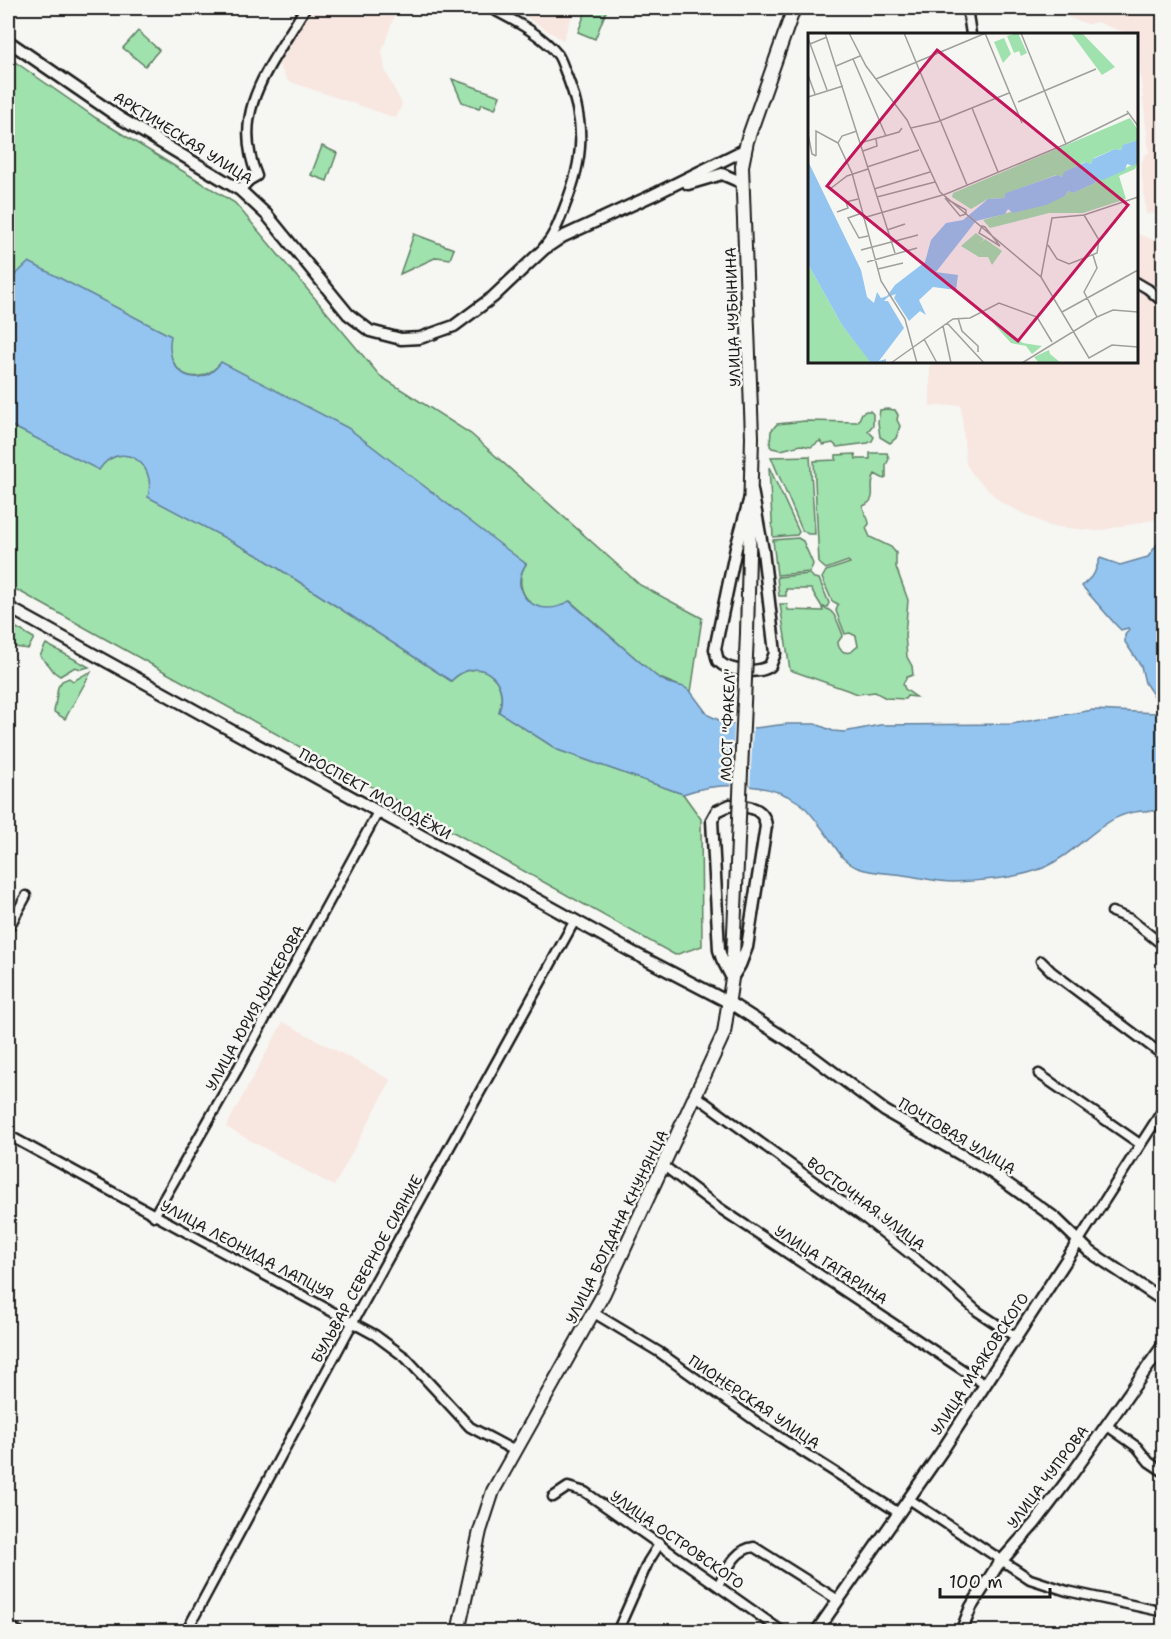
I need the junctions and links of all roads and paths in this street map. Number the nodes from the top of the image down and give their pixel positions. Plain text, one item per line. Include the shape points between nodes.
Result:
1 (305, 8) edge
2 (490, 8) edge
3 (794, 8) edge
4 (967, 8) edge
5 (971, 33) edge
6 (8, 41) edge
7 (744, 150) junction
8 (743, 183) junction
9 (240, 190) junction
10 (653, 195) junction
11 (534, 258) junction
12 (1138, 283) edge
13 (1164, 303) edge
14 (752, 490) junction
15 (8, 607) edge
16 (747, 633) joint
17 (378, 812) junction
18 (740, 818) joint
19 (26, 896) dead end
20 (1112, 912) dead end
21 (575, 920) junction
22 (8, 929) edge
23 (1164, 946) edge
24 (1041, 961) dead end
25 (732, 978) junction
26 (730, 1003) junction
27 (1164, 1056) edge
28 (1039, 1074) dead end
29 (696, 1096) junction
30 (1164, 1108) edge
31 (8, 1135) edge
32 (1140, 1144) junction
33 (664, 1166) junction
34 (154, 1216) junction
35 (1078, 1242) junction
36 (1164, 1301) edge
37 (594, 1313) junction
38 (353, 1322) junction
39 (1016, 1336) junction
40 (1163, 1347) edge
41 (984, 1384) junction
42 (1106, 1425) junction
43 (515, 1451) junction
44 (1164, 1472) edge
45 (553, 1497) dead end
46 (909, 1499) junction
47 (899, 1513) junction
48 (660, 1544) junction
49 (1002, 1560) junction
50 (718, 1585) junction
51 (838, 1600) junction
52 (1164, 1612) edge
53 (8, 1625) edge
54 (19, 1632) edge
55 (186, 1632) edge
56 (458, 1632) edge
57 (617, 1632) edge
58 (783, 1632) edge
59 (816, 1632) edge
60 (961, 1632) edge

1 - 9 street via 262,79 249,110 247,139 257,176
2 - 11 street via 542,39 559,56 580,116 576,180 556,230
3 - 7 main road, УЛИЦА ЧУБЫНИНА
4 - 5 street
6 - 9 street, АРКТИЧЕСКАЯ УЛИЦА via 120,117
7 - 8 main road, УЛИЦА ЧУБЫНИНА
7 - 10 street, АРКТИЧЕСКАЯ УЛИЦА
8 - 10 street, АРКТИЧЕСКАЯ УЛИЦА via 717,175
8 - 14 main road, УЛИЦА ЧУБЫНИНА
9 - 11 street, АРКТИЧЕСКАЯ УЛИЦА via 267,215 348,314 370,331 390,337 420,338 454,326 493,297
10 - 11 street, АРКТИЧЕСКАЯ УЛИЦА via 568,234
12 - 13 street
14 - 14 street via 715,650 718,662 727,668 762,670 770,666 775,653
14 - 16 main road, УЛИЦА ЧУБЫНИНА
15 - 17 street, ПРОСПЕКТ МОЛОДЁЖИ
16 - 18 main road, МОСТ "ФАКЕЛ", bridge
17 - 21 street, ПРОСПЕКТ МОЛОДЁЖИ
17 - 34 street, УЛИЦА ЮРИЯ ЮНКЕРОВА
18 - 25 main road, УЛИЦА БОГДАНА КНУНЯНЦА
19 - 22 street
20 - 23 street via 1130,919
21 - 26 street, ПРОСПЕКТ МОЛОДЁЖИ
21 - 38 street, БУЛЬВАР СЕВЕРНОЕ СИЯНИЕ
24 - 27 street
25 - 25 street via 747,947 766,826 763,815 753,808 730,805 717,811 712,820 719,950
25 - 26 main road, УЛИЦА БОГДАНА КНУНЯНЦА
26 - 29 main road, УЛИЦА БОГДАНА КНУНЯНЦА via 720,1043
26 - 35 street, ПОЧТОВАЯ УЛИЦА via 805,1051 885,1111 1017,1190 1055,1218
28 - 32 street
29 - 33 main road, УЛИЦА БОГДАНА КНУНЯНЦА
29 - 39 street, ВОСТОЧНАЯ УЛИЦА via 858,1213 977,1311
30 - 32 street, УЛИЦА МАЯКОВСКОГО
31 - 34 street, УЛИЦА ЛЕОНИДА ЛАПЦУЯ
32 - 35 street, УЛИЦА МАЯКОВСКОГО
33 - 37 main road, УЛИЦА БОГДАНА КНУНЯНЦА
33 - 41 street, УЛИЦА ГАГАРИНА via 718,1207
34 - 38 street, УЛИЦА ЛЕОНИДА ЛАПЦУЯ
35 - 36 street, ПОЧТОВАЯ УЛИЦА
35 - 39 street, УЛИЦА МАЯКОВСКОГО
37 - 43 main road, УЛИЦА БОГДАНА КНУНЯНЦА
37 - 47 street, ПИОНЕРСКАЯ УЛИЦА via 659,1352 764,1427
38 - 43 street, УЛИЦА ЛЕОНИДА ЛАПЦУЯ via 406,1358 470,1427
38 - 55 street, БУЛЬВАР СЕВЕРНОЕ СИЯНИЕ
39 - 41 street, УЛИЦА МАЯКОВСКОГО
40 - 42 street, УЛИЦА ЧУПРОВА
41 - 46 street, УЛИЦА МАЯКОВСКОГО
42 - 44 street
42 - 49 street, УЛИЦА ЧУПРОВА via 1063,1486
43 - 56 main road, УЛИЦА БОГДАНА КНУНЯНЦА via 486,1510
45 - 48 street, УЛИЦА ОСТРОВСКОГО via 568,1487 585,1492
46 - 47 street, УЛИЦА МАЯКОВСКОГО
46 - 49 street
47 - 51 street, УЛИЦА МАЯКОВСКОГО
48 - 50 street, УЛИЦА ОСТРОВСКОГО
48 - 57 street
49 - 52 street via 1030,1579 1067,1591
49 - 60 street, УЛИЦА ЧУПРОВА via 971,1607
50 - 51 street via 737,1555 754,1547
50 - 58 street, УЛИЦА ОСТРОВСКОГО
51 - 59 street, УЛИЦА МАЯКОВСКОГО
53 - 54 street

